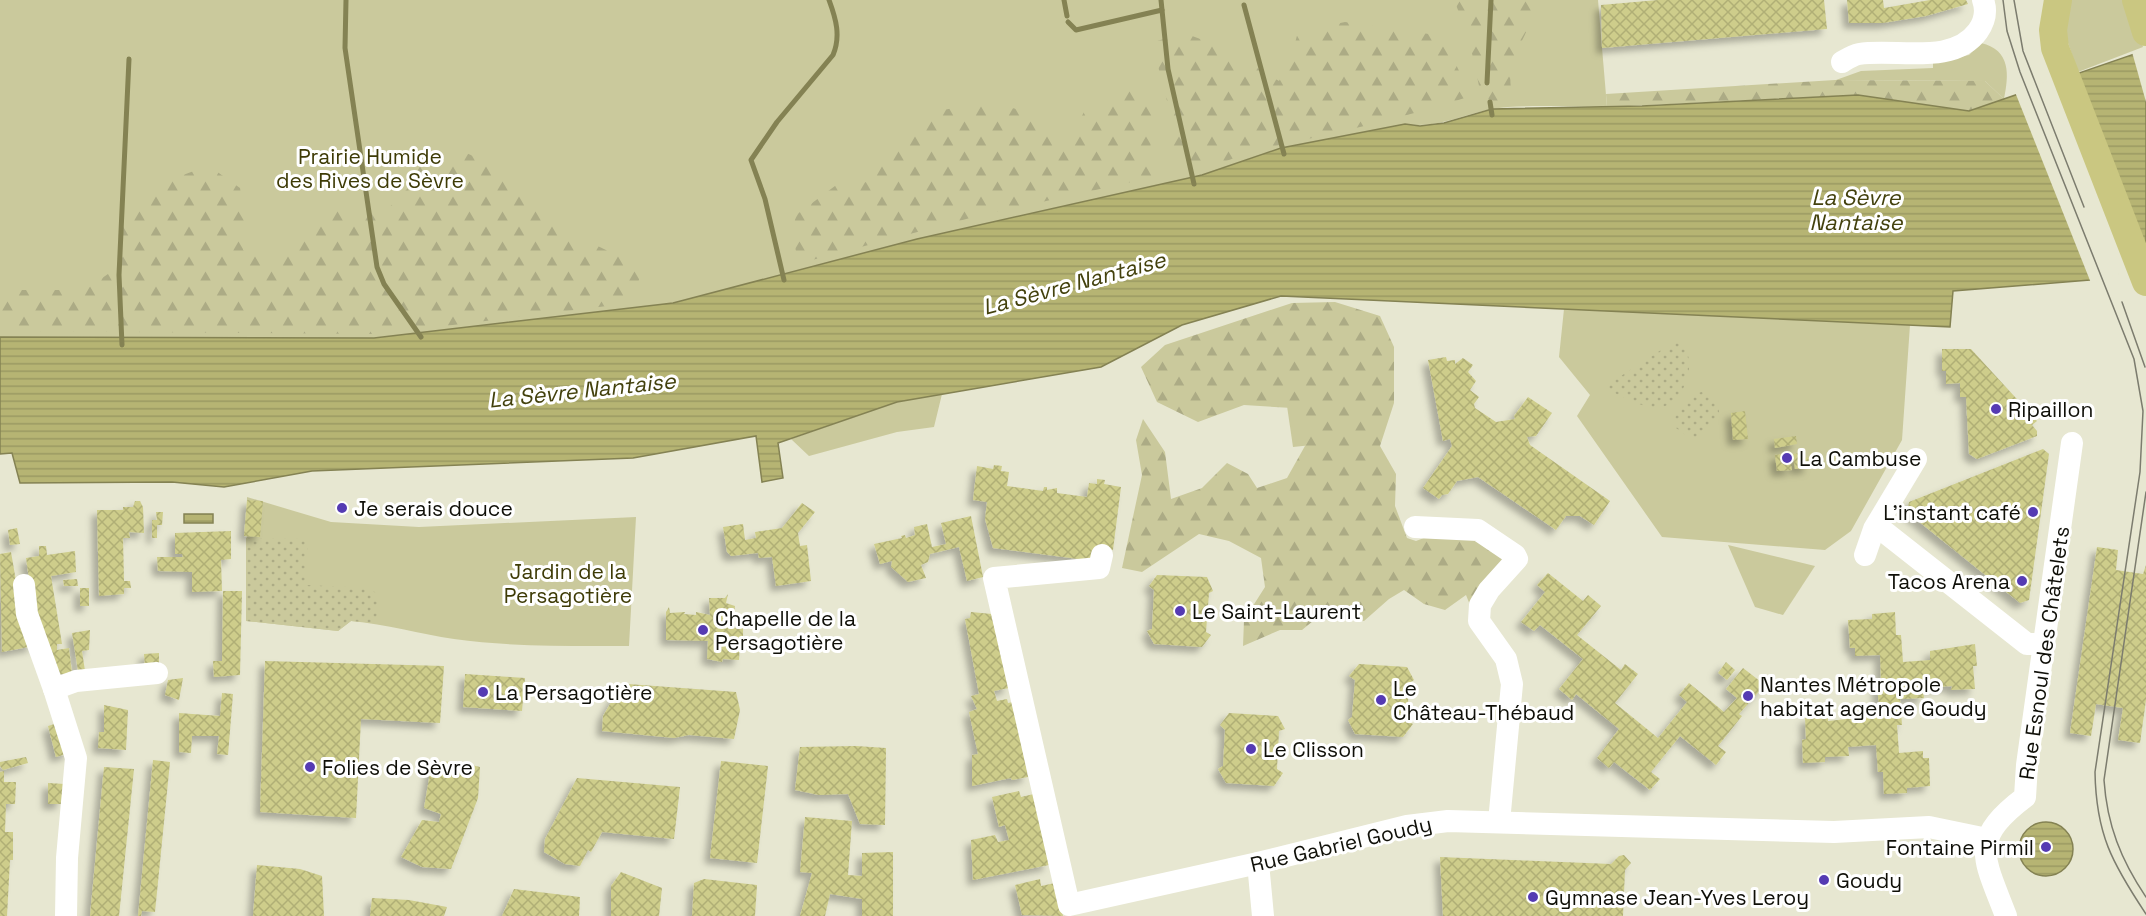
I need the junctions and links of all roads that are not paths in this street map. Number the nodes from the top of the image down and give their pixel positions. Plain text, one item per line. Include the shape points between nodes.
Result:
1 (2058, 0) edge
2 (2136, 0) edge
3 (1984, 2) edge
4 (2146, 32) edge
5 (1842, 62) dead end
6 (2146, 282) edge
7 (2072, 443) dead end
8 (1916, 459) dead end
9 (1877, 526) junction
10 (1415, 527) dead end
11 (1102, 555) dead end
12 (1865, 555) dead end
13 (24, 585) dead end
14 (2044, 644) junction
15 (157, 673) dead end
16 (54, 689) junction
17 (1499, 822) junction
18 (1986, 839) junction
19 (1258, 863) junction
20 (66, 916) edge
21 (1263, 916) edge
22 (2006, 916) edge

1 - 6 main road via 2053,30 2058,58
2 - 4 main road
3 - 5 street via 1981,26 1959,47 1857,54
7 - 14 street, Rue Esnoul des Châtelets
8 - 9 street
9 - 12 street
9 - 14 street via 2027,644
10 - 17 street via 1478,530 1517,559 1480,605 1479,621 1506,659 1512,684
11 - 19 street, Rue Gabriel Goudy via 1099,568 994,578 1069,905
13 - 16 street via 27,614
14 - 18 street, Rue Esnoul des Châtelets via 2025,798 1996,823
15 - 16 street via 76,681
16 - 20 street via 76,758
17 - 18 street, Rue Gabriel Goudy via 1834,832 1929,827
17 - 19 street, Rue Gabriel Goudy via 1448,820 1407,826
18 - 22 street via 1988,872
19 - 21 street

